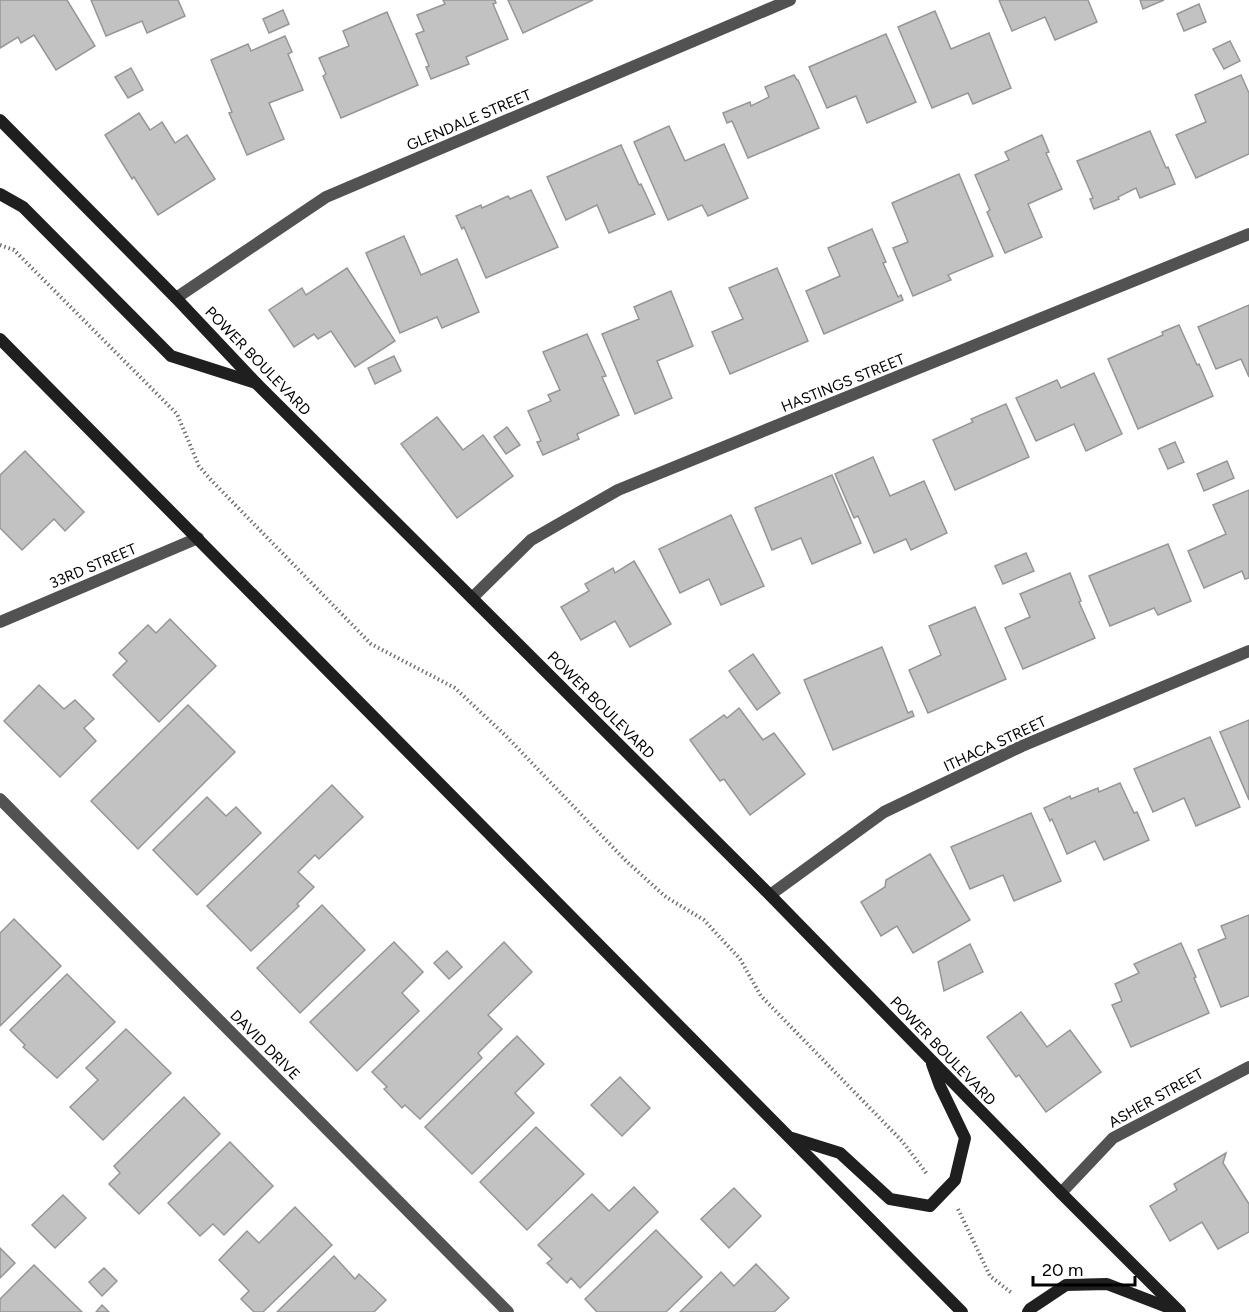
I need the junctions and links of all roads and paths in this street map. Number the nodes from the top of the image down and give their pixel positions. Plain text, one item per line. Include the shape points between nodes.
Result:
1 (790, 0) edge
2 (0, 120) edge
3 (0, 194) edge
4 (1249, 234) edge
5 (0, 245) edge
6 (176, 298) junction
7 (0, 339) edge
8 (257, 384) junction
9 (198, 538) junction
10 (472, 598) junction
11 (0, 622) edge
12 (1249, 651) edge
13 (0, 800) edge
14 (770, 895) junction
15 (930, 1058) junction
16 (1249, 1067) edge
17 (791, 1138) junction
18 (944, 1192) junction
19 (1061, 1193) junction
20 (1029, 1310) edge
21 (508, 1312) edge
22 (962, 1312) edge
23 (1180, 1312) edge

1 - 6 street, GLENDALE STREET via 326,196
2 - 6 main road, POWER BOULEVARD
3 - 8 main road via 23,207 171,356
4 - 10 street, HASTINGS STREET via 618,490 531,540
5 - 18 path via 14,250 177,414 199,466 371,644 455,688 626,861 666,897 704,920 740,959 761,996 902,1141
6 - 8 main road, POWER BOULEVARD
7 - 9 main road
8 - 10 main road, POWER BOULEVARD
9 - 11 street, 33RD STREET
9 - 17 main road
10 - 14 main road, POWER BOULEVARD
12 - 14 street, ITHACA STREET via 1022,746 884,812
13 - 21 street, DAVID DRIVE
14 - 15 main road, POWER BOULEVARD
15 - 18 main road via 965,1138 955,1180
15 - 19 main road, POWER BOULEVARD
16 - 19 street, ASHER STREET via 1113,1138
17 - 18 main road via 840,1153 890,1199 930,1206
17 - 22 main road
18 - 20 path via 956,1204 990,1276
19 - 23 main road, POWER BOULEVARD
20 - 23 main road via 1066,1285 1107,1284

